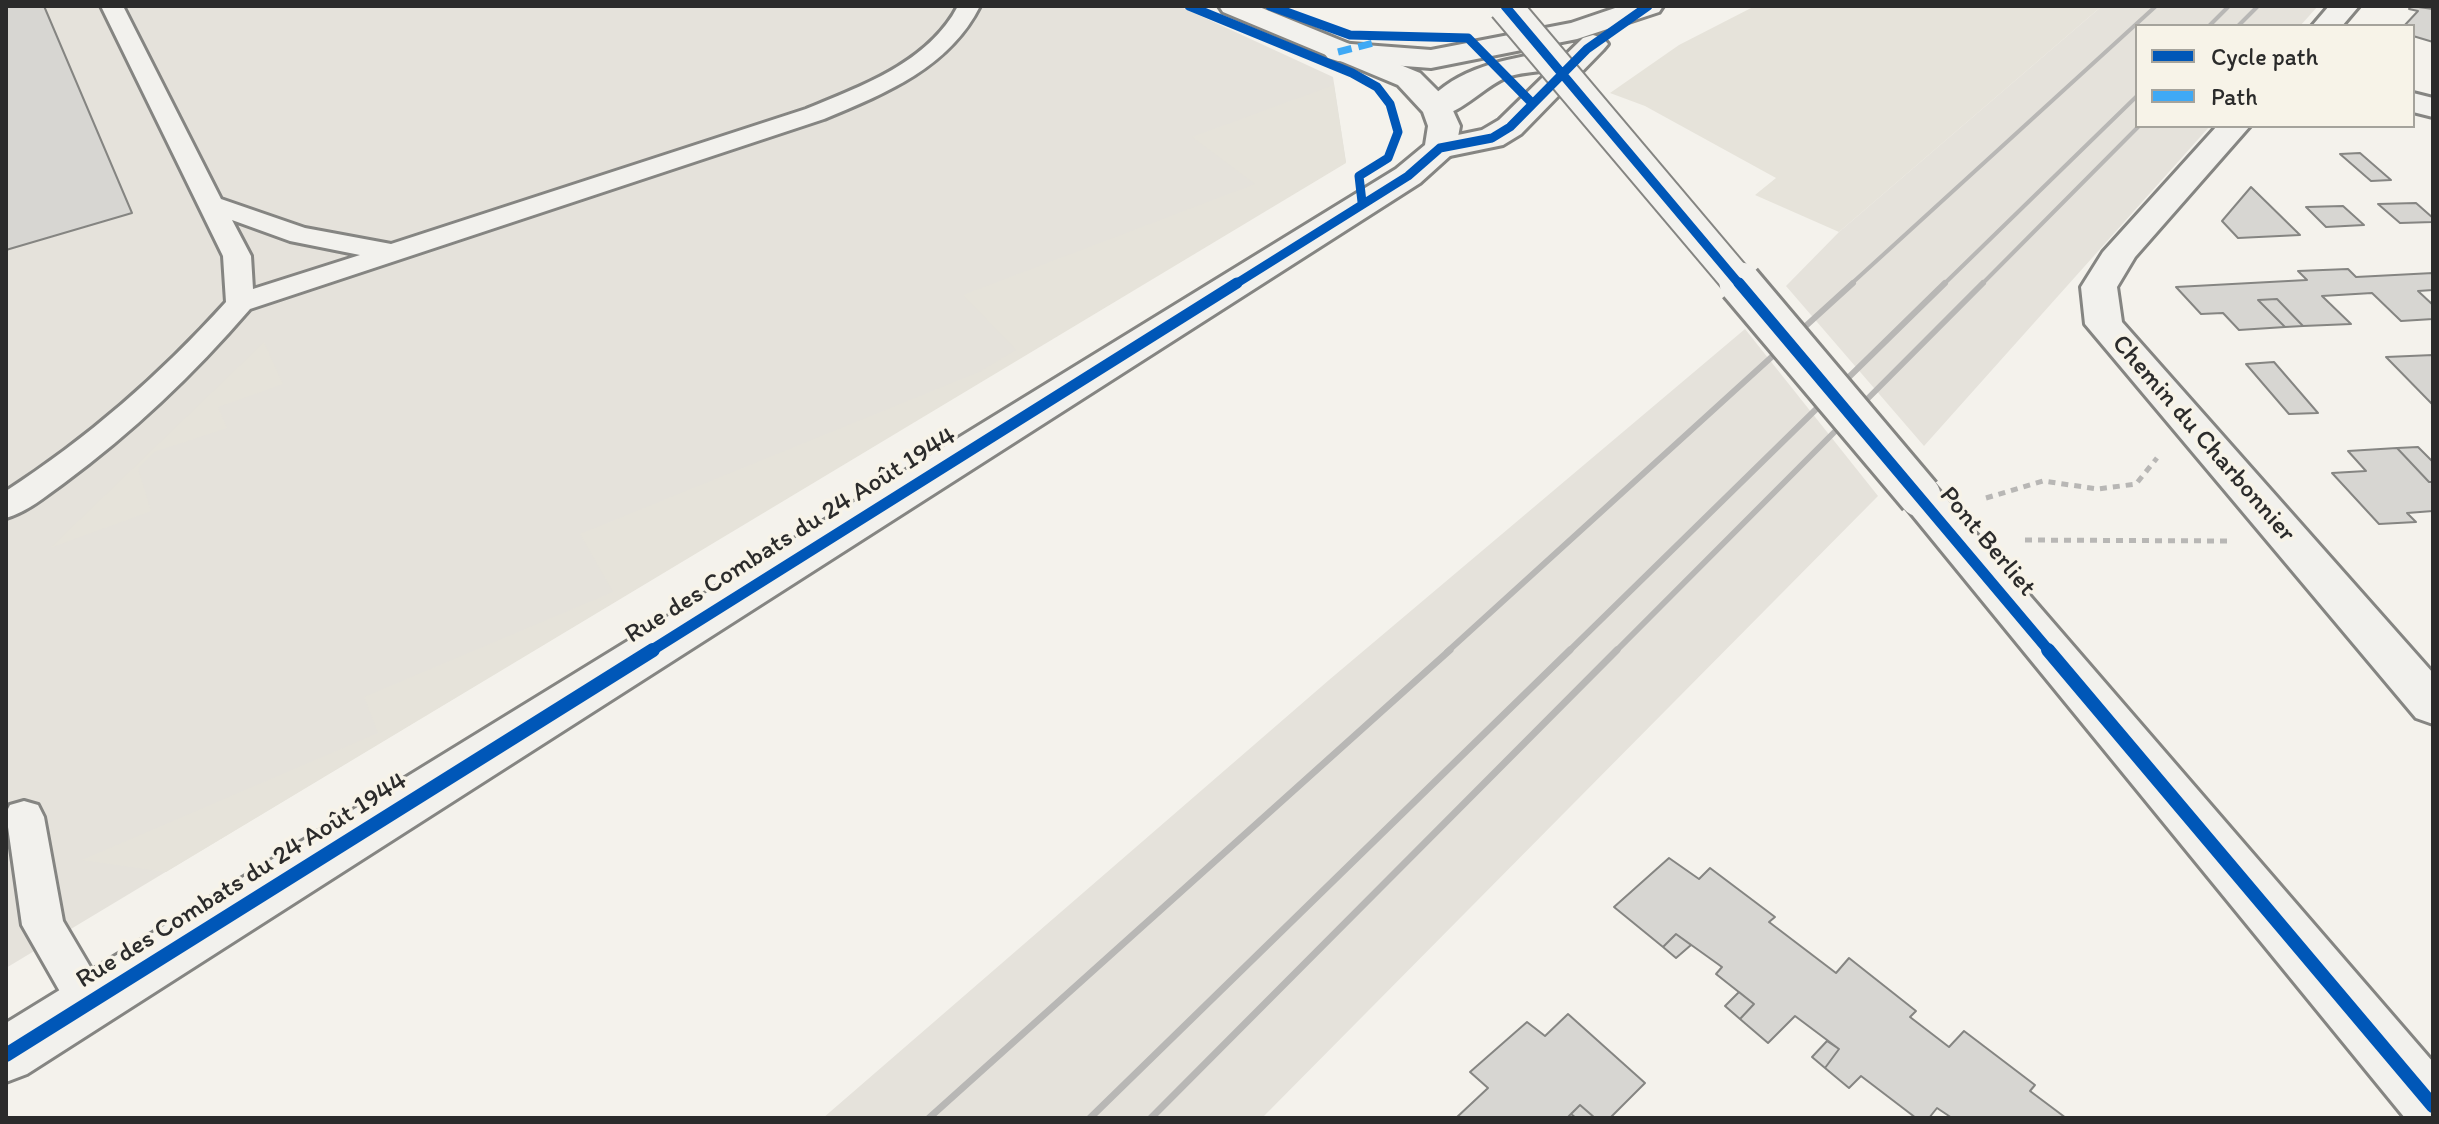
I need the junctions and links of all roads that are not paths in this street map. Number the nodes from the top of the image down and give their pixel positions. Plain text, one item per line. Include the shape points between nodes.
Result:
1 (112, 6) edge
2 (969, 6) edge
3 (1233, 6) edge
4 (1505, 6) edge
5 (1648, 6) edge
6 (2345, 6) edge
7 (2328, 24) edge
8 (1587, 49) junction
9 (1338, 52) junction
10 (1439, 128) junction
11 (2232, 128) edge
12 (209, 203) junction
13 (393, 253) junction
14 (240, 303) junction
15 (6, 507) edge
16 (2433, 705) edge
17 (24, 817) dead end
18 (90, 1004) junction
19 (6, 1055) edge
20 (2433, 1106) edge

1 - 12 lane
2 - 13 lane via 950,37 866,93
3 - 9 street
4 - 20 street, Pont Berliet, bridge
5 - 8 street, Rue des Combats du 24 Août 1944
5 - 9 street, Rue des Combats du 24 Août 1944 via 1577,30 1431,59
6 - 7 street
8 - 10 street, Rue des Combats du 24 Août 1944 via 1500,69 1463,89
8 - 10 street, Rue des Combats du 24 Août 1944 via 1510,127 1492,138
9 - 10 street via 1409,79
10 - 18 street, Rue des Combats du 24 Août 1944 via 1408,176
11 - 16 street, Chemin du Charbonnier via 2121,252 2099,287 2104,324
12 - 13 lane via 299,235
12 - 14 lane via 237,256
13 - 14 lane
14 - 15 lane via 200,351 126,418
17 - 18 lane via 43,925
18 - 19 street, Rue des Combats du 24 Août 1944

